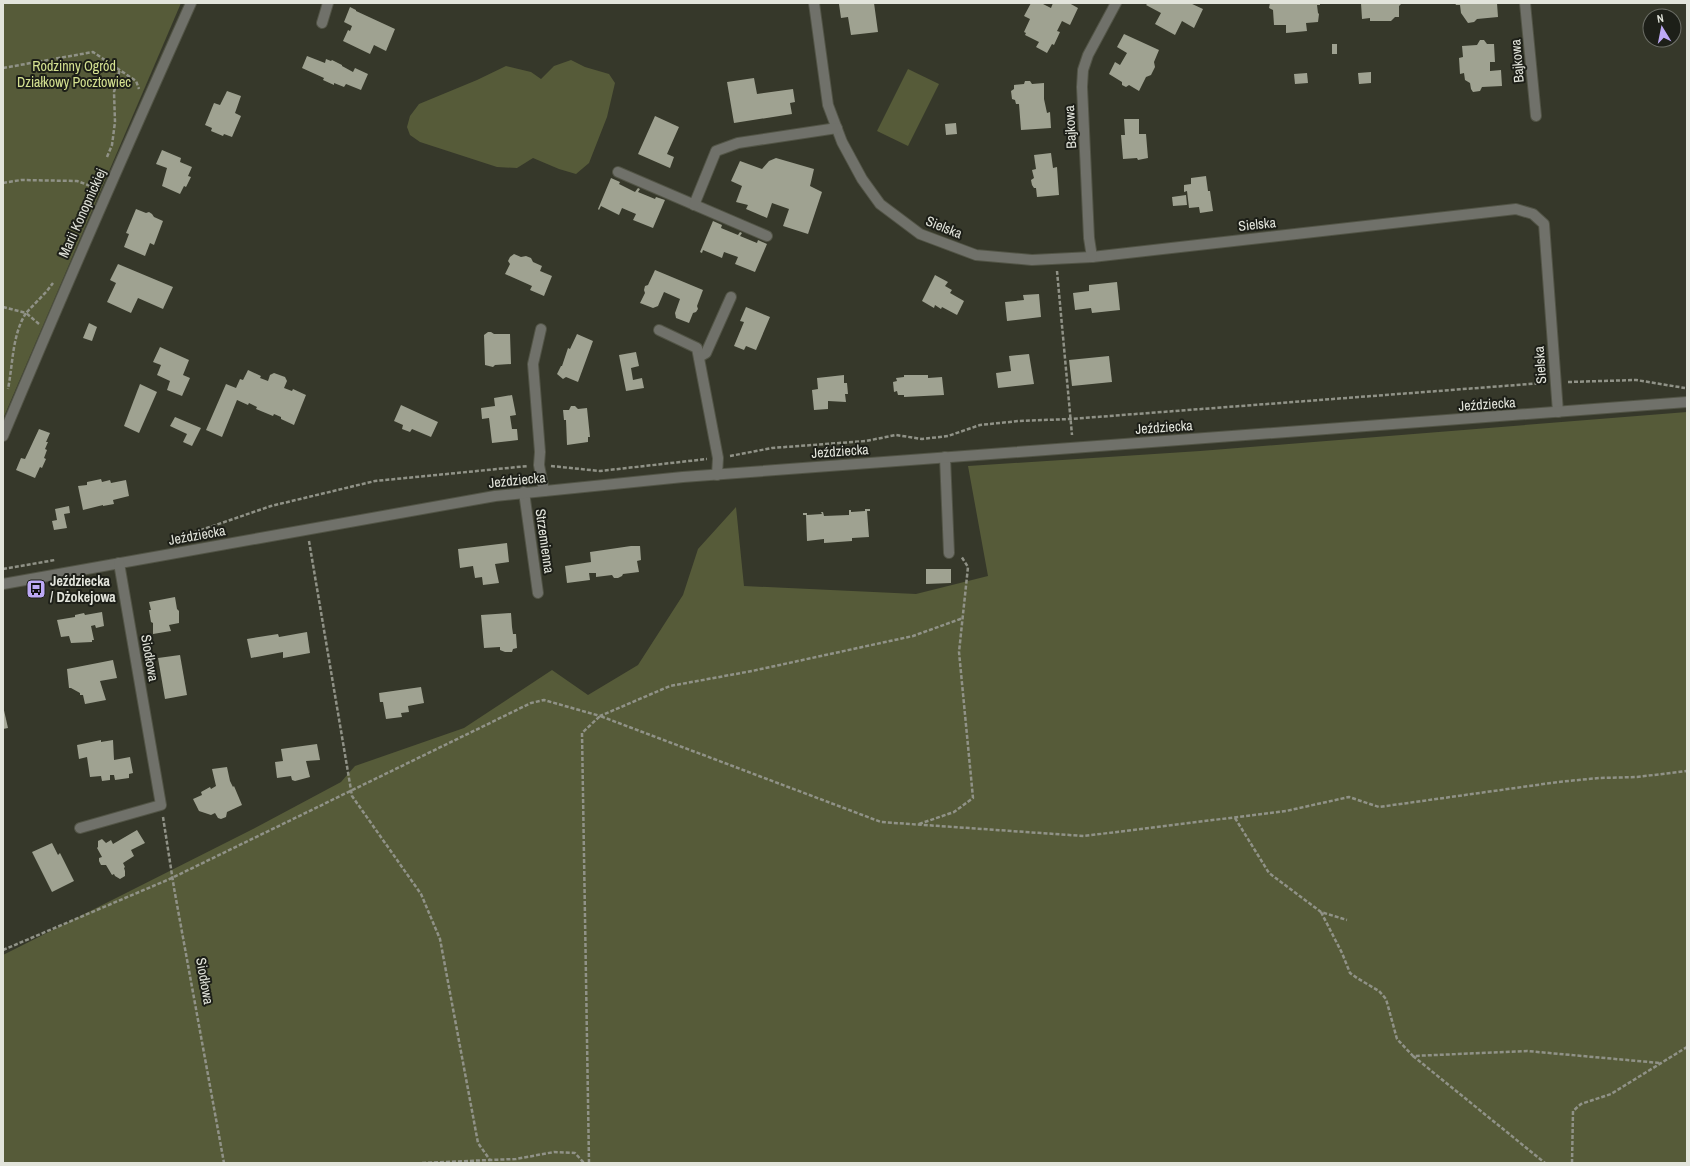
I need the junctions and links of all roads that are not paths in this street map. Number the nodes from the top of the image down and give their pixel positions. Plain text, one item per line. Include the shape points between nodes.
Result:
1 (191, 3) edge
2 (328, 3) edge
3 (814, 3) edge
4 (1116, 3) edge
5 (1525, 3) edge
6 (322, 22) dead end
7 (1536, 116) dead end
8 (837, 128) junction
9 (618, 172) dead end
10 (694, 205) junction
11 (767, 236) dead end
12 (1092, 257) junction
13 (731, 297) dead end
14 (541, 329) dead end
15 (659, 330) dead end
16 (699, 357) junction
17 (1687, 402) edge
18 (1558, 412) junction
19 (3, 436) edge
20 (945, 457) junction
21 (717, 475) junction
22 (544, 491) junction
23 (524, 492) junction
24 (949, 553) dead end
25 (119, 563) junction
26 (3, 584) edge
27 (538, 593) dead end
28 (80, 828) dead end

1 - 19 street, Marii Konopnickiej
2 - 6 street
3 - 8 street, Sielska via 828,105
4 - 12 street, Bajkowa via 1088,55 1083,70 1089,238
5 - 7 street, Bajkowa
8 - 10 street via 738,143 716,152
8 - 12 street, Sielska via 862,179 880,204 920,234 976,254 1032,260
9 - 10 street
10 - 11 street
12 - 18 street, Sielska via 1516,209 1533,214 1544,224
13 - 16 street via 706,353
14 - 22 street via 533,364 539,465
15 - 16 street via 697,348
16 - 21 street via 718,458
17 - 18 street, Jeździecka
18 - 20 street, Jeździecka
20 - 21 street, Jeździecka
20 - 24 street
21 - 22 street, Jeździecka
22 - 23 street, Jeździecka
23 - 25 street, Jeździecka
23 - 27 street, Strzemienna
25 - 26 street, Jeździecka
25 - 28 street, Siodłowa via 161,805

